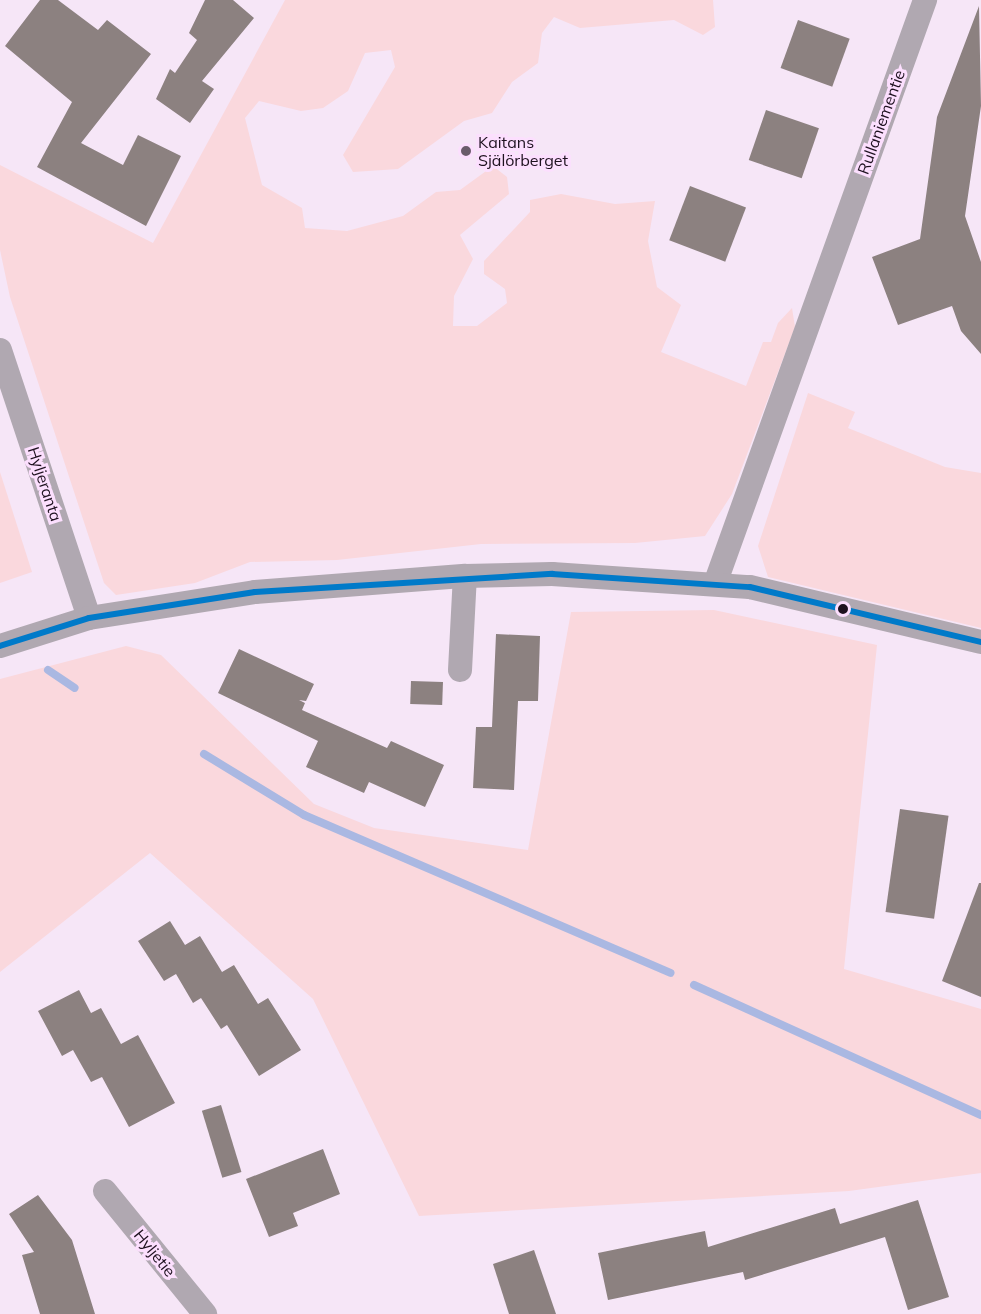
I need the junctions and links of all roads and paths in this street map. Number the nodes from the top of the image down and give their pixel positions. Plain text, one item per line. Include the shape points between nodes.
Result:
1 (925, 0) edge
2 (0, 350) edge
3 (465, 576) junction
4 (716, 584) junction
5 (89, 618) junction
6 (981, 642) edge
7 (0, 646) edge
8 (460, 670) dead end
9 (105, 1191) dead end
10 (205, 1314) edge

1 - 4 street, Rullaniementie
2 - 5 street, Hyljeranta
3 - 4 street via 552,574
3 - 5 street via 255,592
3 - 8 street
4 - 6 street via 750,587
5 - 7 street
9 - 10 street, Hyljetie

